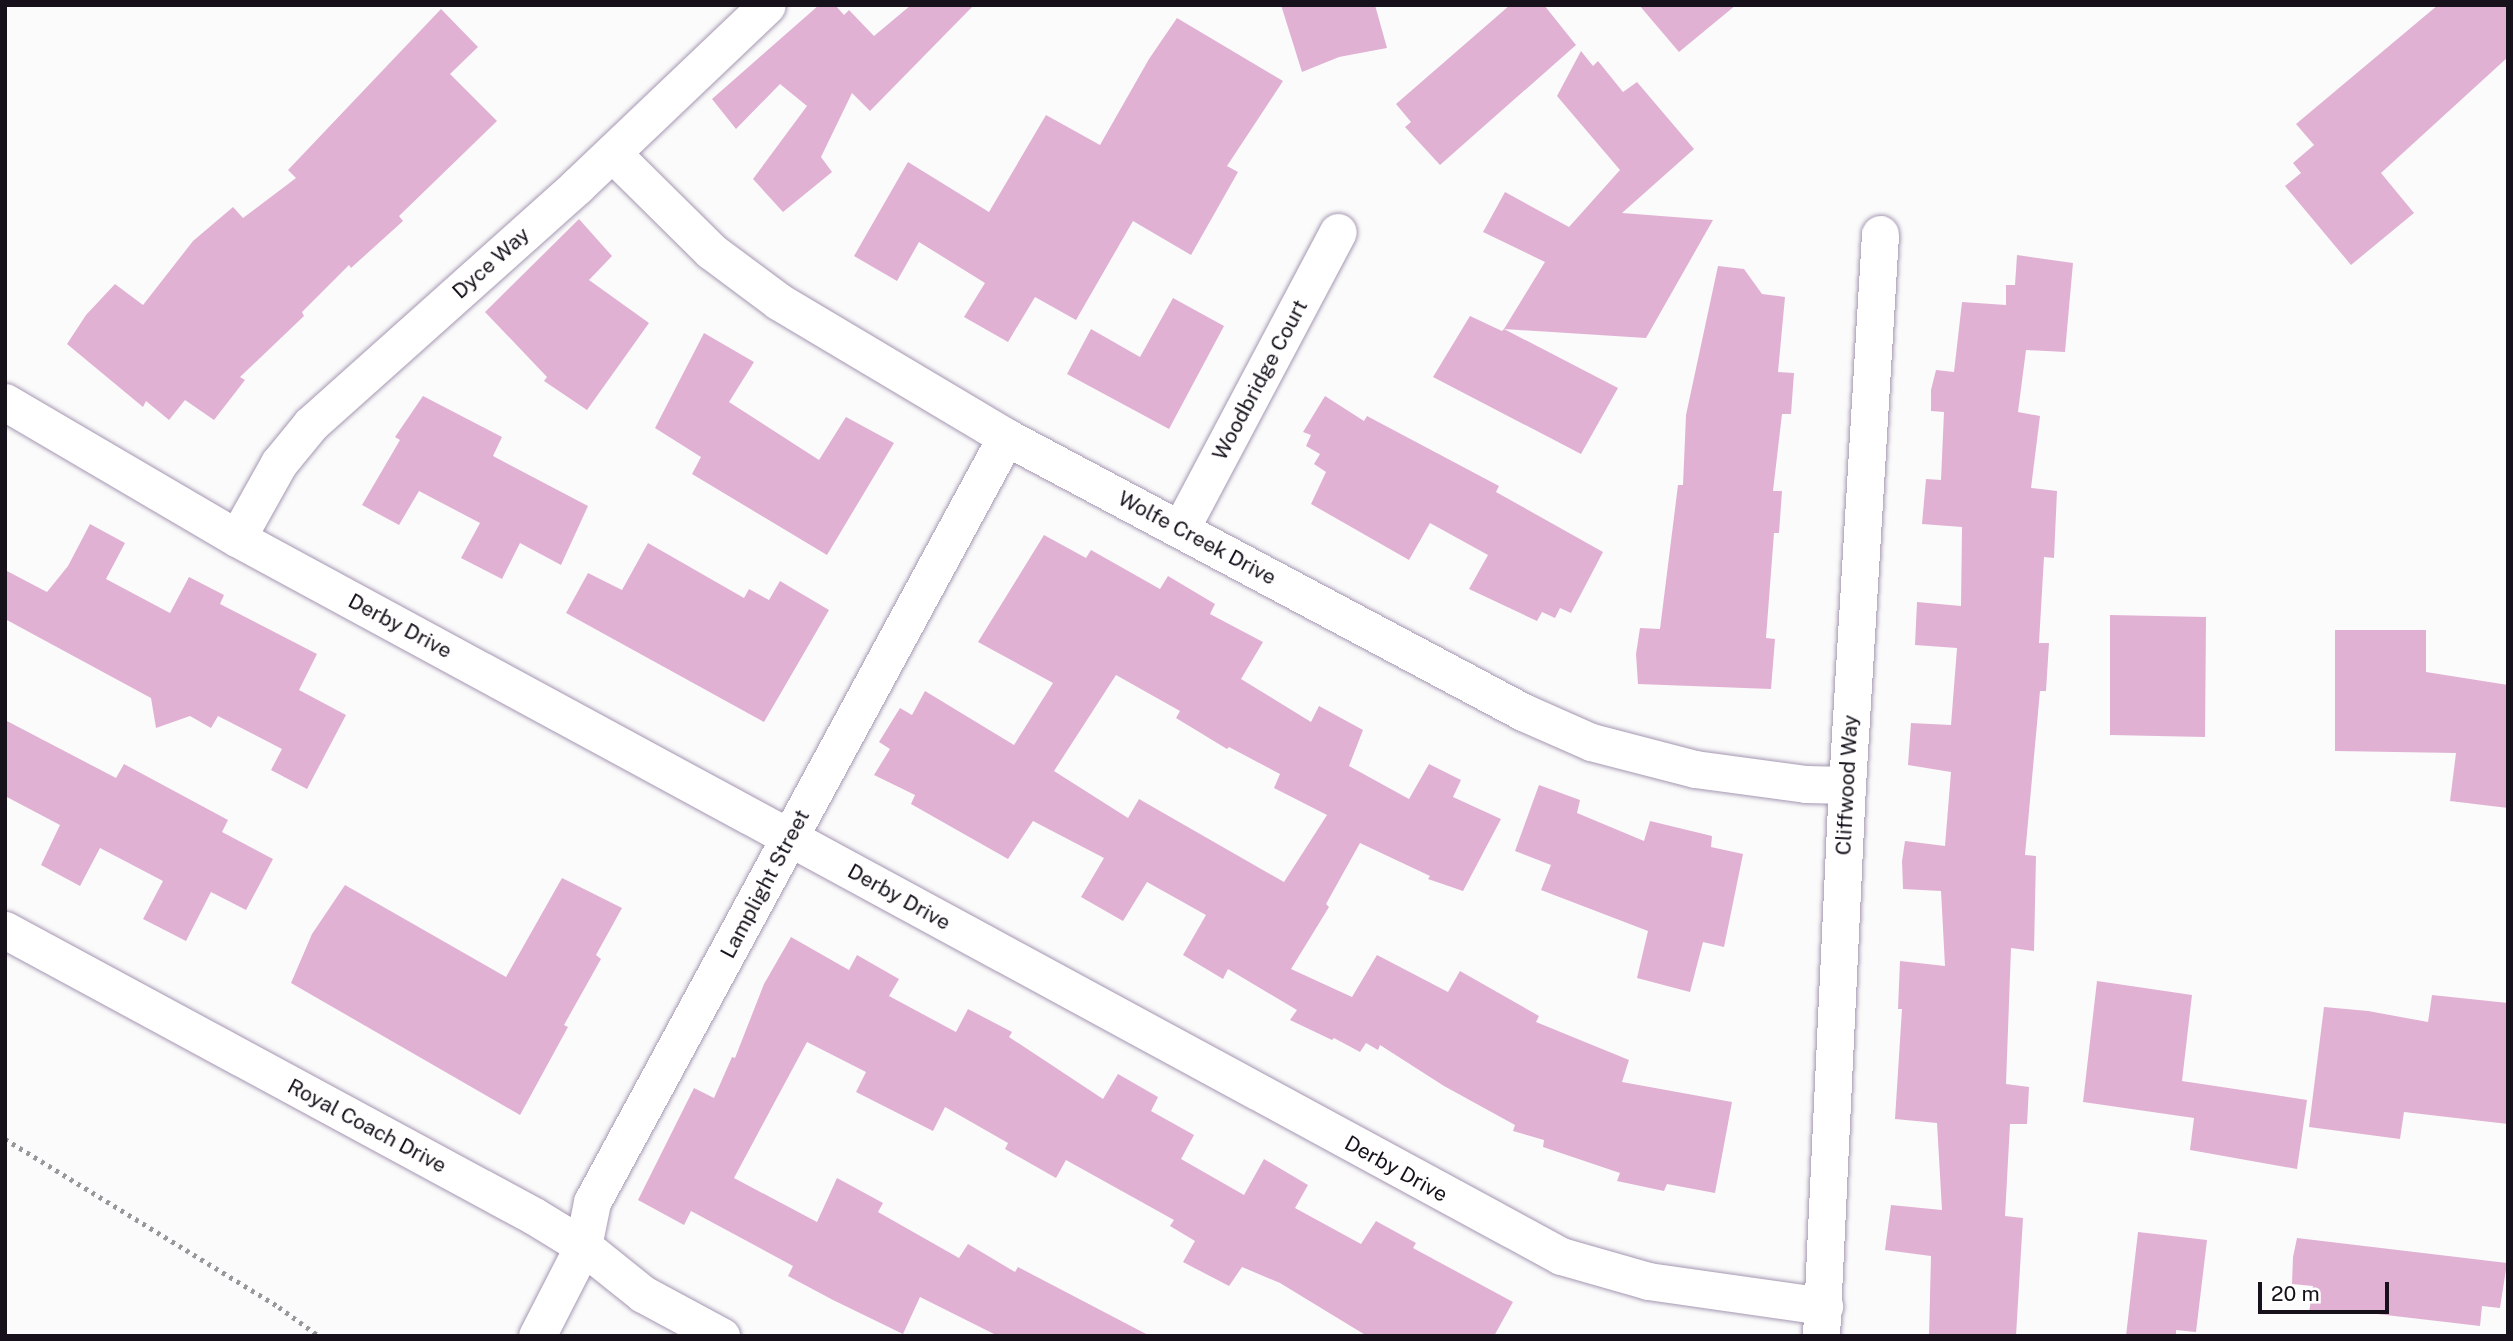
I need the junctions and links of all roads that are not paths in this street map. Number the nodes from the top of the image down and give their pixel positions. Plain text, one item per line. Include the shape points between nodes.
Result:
1 (767, 5) edge
2 (612, 153) junction
3 (1339, 232) dead end
4 (1880, 233) dead end
5 (5, 402) edge
6 (1006, 437) junction
7 (1181, 528) junction
8 (237, 538) junction
9 (1847, 785) junction
10 (790, 837) junction
11 (5, 930) edge
12 (583, 1246) junction
13 (1823, 1321) edge
14 (537, 1336) edge
15 (721, 1336) edge

1 - 2 street, Dyce Way
2 - 6 street, Wolfe Creek Drive via 711,251 778,300
2 - 8 street, Dyce Way via 312,424 279,463
3 - 7 street, Woodbridge Court
4 - 9 street, Cliffwood Way
5 - 8 street, Derby Drive
6 - 7 street, Wolfe Creek Drive
6 - 10 street, Lamplight Street
7 - 9 street, Wolfe Creek Drive via 1523,712 1591,742 1695,769
8 - 10 street, Derby Drive
9 - 13 street, Cliffwood Way
10 - 12 street, Lamplight Street via 592,1202
10 - 13 street, Derby Drive via 1561,1256
11 - 12 street, Royal Coach Drive
12 - 14 street, Lamplight Street
12 - 15 street, Royal Coach Drive via 643,1294

